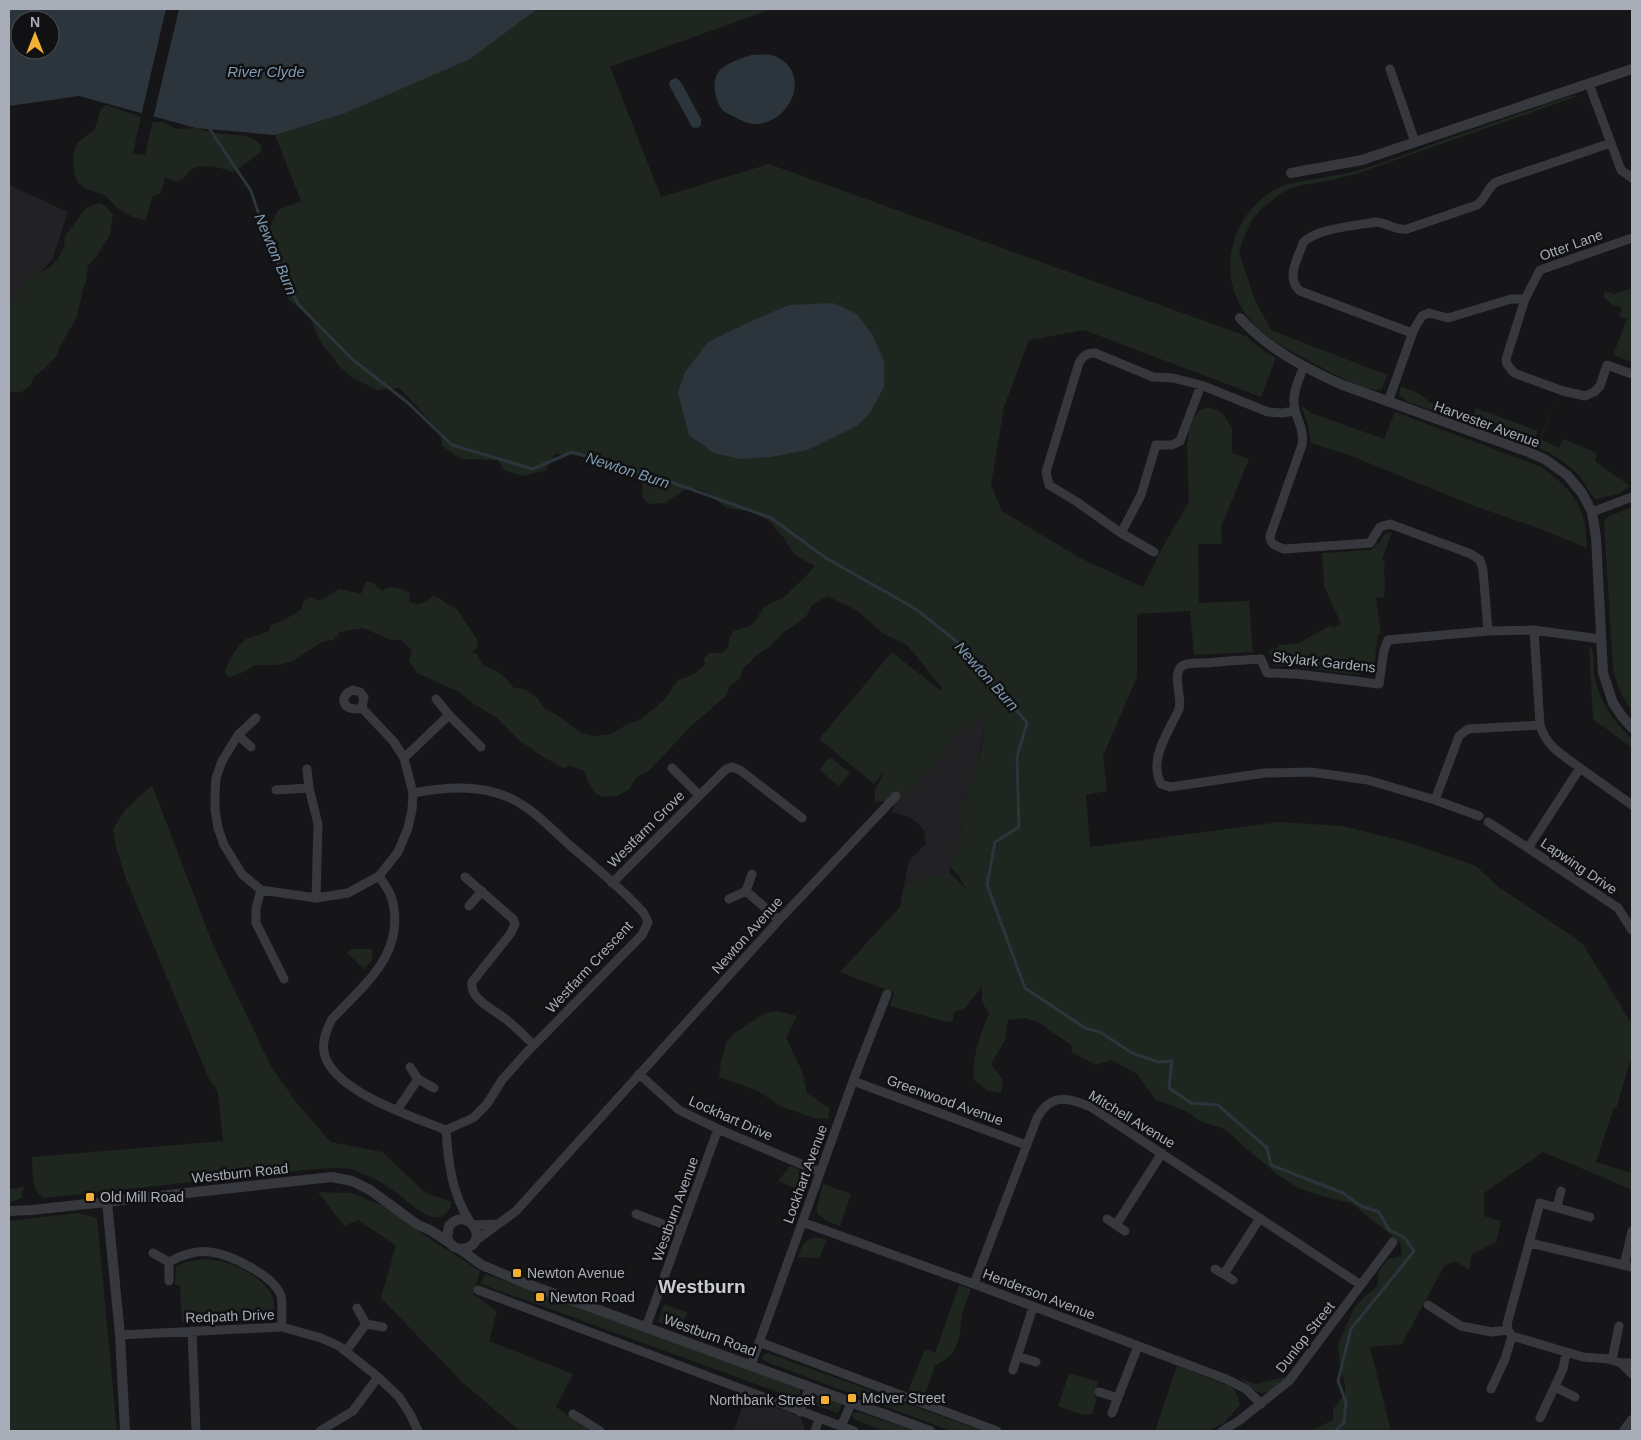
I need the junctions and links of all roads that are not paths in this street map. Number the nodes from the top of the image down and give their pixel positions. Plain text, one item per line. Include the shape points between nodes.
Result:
1 (1390, 69) dead end
2 (1632, 70) edge
3 (1589, 84) junction
4 (1415, 142) junction
5 (1611, 143) junction
6 (1291, 173) dead end
7 (1632, 178) edge
8 (1632, 238) edge
9 (1525, 299) junction
10 (1240, 318) dead end
11 (1412, 333) junction
12 (1304, 366) junction
13 (1632, 374) edge
14 (1201, 385) junction
15 (1388, 402) junction
16 (1295, 411) junction
17 (1632, 498) edge
18 (1592, 512) junction
19 (1121, 533) junction
20 (1154, 552) dead end
21 (1534, 630) junction
22 (1488, 631) junction
23 (1600, 639) junction
24 (436, 699) dead end
25 (362, 708) dead end
26 (449, 715) junction
27 (256, 718) dead end
28 (1540, 725) junction
29 (1632, 728) edge
30 (238, 735) junction
31 (252, 747) dead end
32 (481, 747) dead end
33 (404, 758) junction
34 (672, 768) dead end
35 (1580, 768) junction
36 (307, 769) dead end
37 (309, 788) junction
38 (276, 790) dead end
39 (413, 792) junction
40 (700, 795) junction
41 (896, 796) dead end
42 (1435, 800) junction
43 (1632, 806) edge
44 (1479, 816) dead end
45 (802, 818) dead end
46 (1488, 822) dead end
47 (1528, 848) junction
48 (752, 874) dead end
49 (379, 876) junction
50 (465, 877) dead end
51 (612, 883) junction
52 (261, 890) junction
53 (482, 891) junction
54 (746, 891) junction
55 (316, 898) junction
56 (729, 899) dead end
57 (469, 906) dead end
58 (779, 920) junction
59 (1632, 930) edge
60 (284, 978) dead end
61 (887, 994) dead end
62 (534, 1045) junction
63 (410, 1067) dead end
64 (639, 1074) junction
65 (418, 1079) junction
66 (853, 1081) junction
67 (434, 1088) dead end
68 (397, 1110) junction
69 (718, 1129) junction
70 (446, 1130) junction
71 (1026, 1145) junction
72 (1162, 1153) junction
73 (820, 1172) junction
74 (1561, 1191) dead end
75 (107, 1202) junction
76 (461, 1207) junction
77 (1557, 1207) junction
78 (9, 1211) edge
79 (636, 1214) dead end
80 (1590, 1217) dead end
81 (1260, 1218) junction
82 (1107, 1219) dead end
83 (802, 1222) junction
84 (453, 1223) junction
85 (472, 1223) junction
86 (497, 1224) junction
87 (1116, 1225) junction
88 (430, 1230) junction
89 (681, 1231) junction
90 (1125, 1231) dead end
91 (1632, 1231) edge
92 (1393, 1242) dead end
93 (450, 1243) junction
94 (474, 1243) junction
95 (1530, 1243) junction
96 (460, 1249) junction
97 (153, 1253) dead end
98 (170, 1262) junction
99 (482, 1264) junction
100 (1628, 1266) edge
101 (1215, 1269) dead end
102 (1224, 1274) junction
103 (1233, 1280) dead end
104 (170, 1281) dead end
105 (974, 1284) junction
106 (1361, 1285) junction
107 (478, 1290) dead end
108 (1428, 1305) dead end
109 (1033, 1307) junction
110 (357, 1308) dead end
111 (366, 1324) junction
112 (383, 1326) dead end
113 (1619, 1326) dead end
114 (282, 1327) junction
115 (646, 1327) junction
116 (192, 1331) junction
117 (1510, 1333) junction
118 (120, 1335) junction
119 (759, 1342) junction
120 (1138, 1346) junction
121 (346, 1351) junction
122 (1566, 1353) junction
123 (1017, 1356) junction
124 (1612, 1360) junction
125 (1036, 1362) dead end
126 (1621, 1363) junction
127 (1632, 1363) edge
128 (751, 1365) junction
129 (1013, 1370) dead end
130 (1632, 1374) edge
131 (378, 1377) junction
132 (1555, 1387) junction
133 (810, 1388) junction
134 (1491, 1388) dead end
135 (1099, 1392) dead end
136 (1575, 1397) dead end
137 (1118, 1398) junction
138 (852, 1402) junction
139 (1261, 1404) junction
140 (800, 1412) junction
141 (1112, 1413) dead end
142 (574, 1414) dead end
143 (1540, 1418) dead end
144 (819, 1419) junction
145 (1632, 1420) edge
146 (841, 1426) junction
147 (125, 1431) edge
148 (196, 1431) edge
149 (320, 1431) edge
150 (418, 1431) edge
151 (600, 1431) edge
152 (815, 1431) edge
153 (854, 1431) edge
154 (930, 1431) edge
155 (997, 1431) edge
156 (1222, 1431) edge
157 (1624, 1431) edge

1 - 4 street
2 - 3 street
3 - 4 street
3 - 5 street
4 - 6 street via 1362,160
5 - 7 street via 1620,170
5 - 11 street via 1496,182 1477,205 1407,230 1375,222 1322,232 1303,243 1292,274 1293,283 1300,291
8 - 9 street, Otter Lane via 1540,270
9 - 11 street via 1511,299 1448,318 1426,314
9 - 13 street, Otter Lane via 1506,359 1514,373 1585,396 1600,386 1607,365
10 - 12 street, Harvester Avenue via 1267,344
11 - 15 street
12 - 15 street, Harvester Avenue
12 - 16 street via 1294,392
14 - 16 street via 1268,412
14 - 19 street via 1180,441 1172,445 1156,445 1141,495
14 - 19 street via 1153,377 1095,354 1088,353 1079,363 1046,472 1049,485
15 - 18 street, Harvester Avenue via 1546,460 1567,475
16 - 22 street via 1301,426 1302,445 1270,536 1271,542 1284,549 1370,543 1380,527 1390,524 1471,554 1480,560 1483,570
17 - 18 street
18 - 23 street, Harvester Avenue
19 - 20 street
21 - 22 street, Skylark Gardens
21 - 23 street, Skylark Gardens
21 - 28 street
22 - 42 street, Skylark Gardens via 1388,640 1379,684 1268,673 1261,659 1196,663 1179,669 1180,707 1156,764 1160,784 1170,787 1265,773 1311,772 1368,780
23 - 29 street, Harvester Avenue via 1605,683 1620,715
24 - 26 street
25 - 33 street via 394,742
26 - 32 street
26 - 33 street
27 - 30 street
28 - 35 street via 1549,744
28 - 42 street via 1468,729 1459,736
30 - 31 street
30 - 52 street via 216,778 215,810 224,845 242,874
33 - 39 street
34 - 40 street, Westfarm Grove
35 - 43 street
35 - 47 street, Lapwing Drive
36 - 37 street
37 - 38 street
37 - 55 street via 318,824
39 - 49 street via 404,840
39 - 51 street, Westfarm Crescent via 470,788 510,798 530,810
40 - 45 street, Westfarm Grove via 732,767
40 - 51 street, Westfarm Grove
41 - 58 street, Newton Avenue
42 - 44 street, Skylark Gardens
46 - 47 street, Lapwing Drive
47 - 59 street, Lapwing Drive via 1618,908
48 - 54 street
49 - 55 street via 348,893
49 - 68 street via 390,894 395,918 394,937 377,971 332,1019 323,1049 333,1069 356,1090
50 - 53 street
51 - 62 street, Westfarm Crescent via 642,910 648,922 642,935
52 - 55 street
52 - 60 street via 256,922
53 - 57 street
53 - 62 street via 515,924 475,978 471,987 473,993
54 - 56 street
54 - 58 street
58 - 64 street, Newton Avenue
61 - 66 street, Lockhart Avenue
62 - 70 street, Westfarm Crescent via 502,1080 487,1104 472,1118
63 - 65 street
64 - 69 street, Lockhart Drive via 678,1110
64 - 86 street, Newton Avenue via 516,1211
65 - 67 street
65 - 68 street
66 - 71 street, Greenwood Avenue
66 - 73 street, Lockhart Avenue
68 - 70 street
69 - 73 street, Lockhart Drive
69 - 89 street, Westburn Avenue
70 - 76 street via 448,1163
71 - 72 street, Mitchell Avenue via 1042,1109 1062,1098 1091,1107
71 - 105 street, Mitchell Avenue
72 - 81 street, Mitchell Avenue
72 - 87 street
73 - 83 street, Lockhart Avenue
74 - 77 street
75 - 78 street, Westburn Road
75 - 88 street, Westburn Road via 332,1177 352,1181 370,1190
75 - 118 street
76 - 84 street
76 - 85 street
77 - 80 street
77 - 95 street via 1540,1203
79 - 89 street
81 - 102 street
81 - 106 street, Mitchell Avenue
82 - 87 street
83 - 105 street, Henderson Avenue
83 - 119 street, Lockhart Avenue
84 - 85 street via 463,1219
84 - 88 street
84 - 93 street via 447,1232
85 - 86 street
85 - 94 street via 477,1236
86 - 94 street, Newton Avenue
87 - 90 street
88 - 93 street, Westburn Road
89 - 115 street, Westburn Avenue
91 - 100 street
92 - 106 street, Dunlop Street
93 - 96 street
94 - 96 street
94 - 99 street
95 - 100 street
95 - 117 street via 1507,1324
96 - 99 street, Westburn Road
97 - 98 street
98 - 104 street
98 - 114 street via 180,1256 210,1252 254,1269 274,1284 281,1296
99 - 115 street, Westburn Road
101 - 102 street
102 - 103 street
105 - 109 street, Henderson Avenue
106 - 139 street, Dunlop Street via 1289,1381
107 - 140 street
108 - 117 street via 1461,1326
109 - 120 street, Henderson Avenue
109 - 123 street
110 - 111 street
111 - 112 street
111 - 121 street
113 - 124 street
114 - 116 street, Redpath Drive
114 - 121 street, Redpath Drive via 321,1338
115 - 128 street, Westburn Road
116 - 118 street, Redpath Drive
116 - 148 street
117 - 122 street
117 - 134 street via 1505,1359
118 - 147 street
119 - 128 street, Lockhart Avenue
119 - 155 street
120 - 137 street
120 - 139 street, Henderson Avenue via 1246,1389
121 - 131 street, Redpath Drive
122 - 124 street
122 - 132 street via 1564,1369
123 - 125 street
123 - 129 street
124 - 126 street
126 - 127 street
126 - 130 street
128 - 133 street, Westburn Road
131 - 149 street via 353,1411
131 - 150 street, Redpath Drive via 399,1397
132 - 136 street
132 - 143 street
133 - 138 street, Westburn Road
133 - 140 street
135 - 137 street
137 - 141 street
138 - 146 street
138 - 154 street, Westburn Road
139 - 156 street, Dunlop Street
140 - 144 street
142 - 151 street
144 - 146 street
144 - 152 street
145 - 157 street
146 - 153 street

